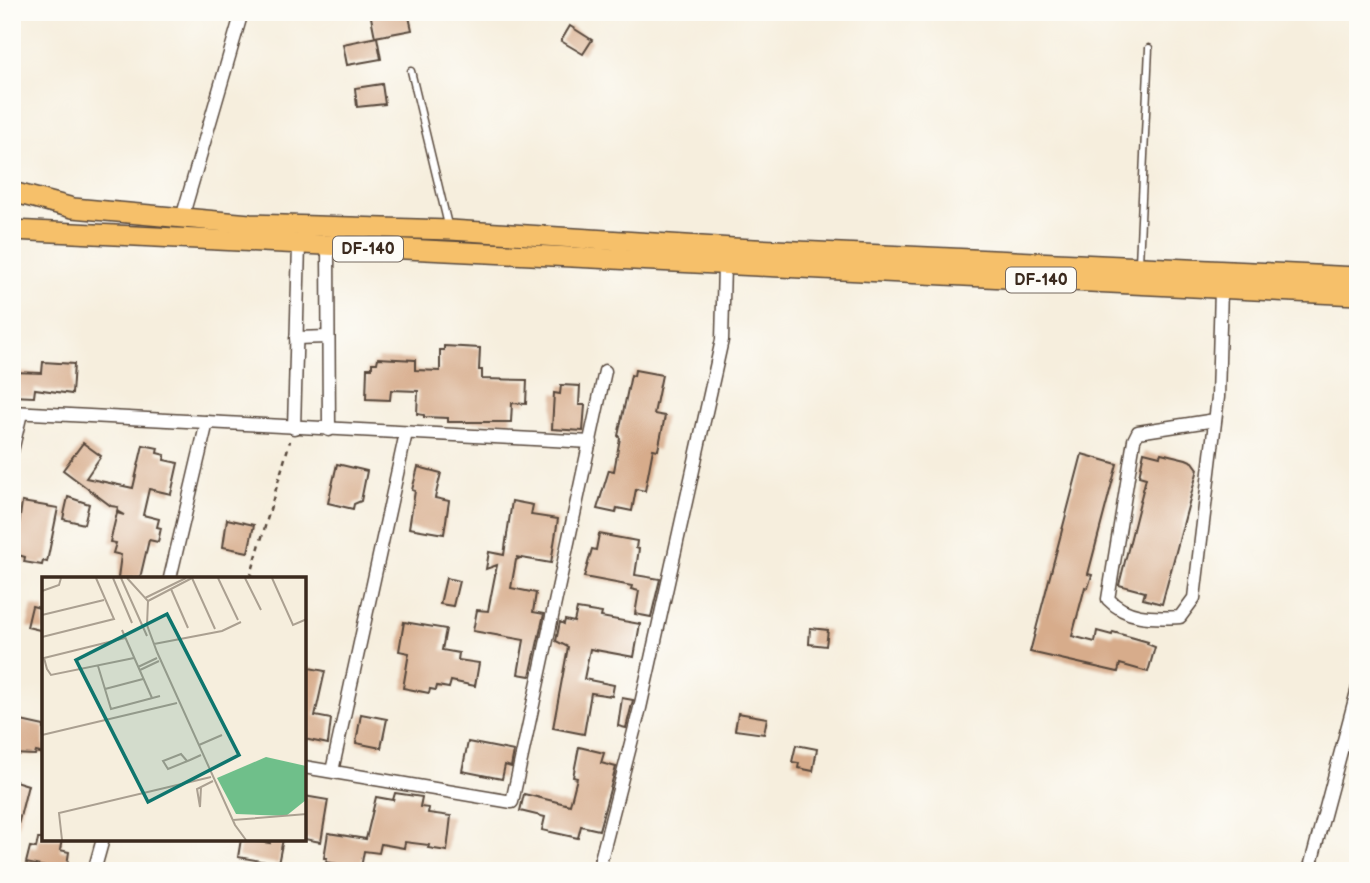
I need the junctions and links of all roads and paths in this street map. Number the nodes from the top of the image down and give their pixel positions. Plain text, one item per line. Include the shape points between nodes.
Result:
1 (242, 12) edge
2 (1149, 48) dead end
3 (411, 71) dead end
4 (12, 192) edge
5 (182, 218) junction
6 (12, 230) edge
7 (450, 230) junction
8 (299, 245) junction
9 (328, 247) junction
10 (724, 265) junction
11 (1139, 266) junction
12 (1358, 277) edge
13 (1221, 289) junction
14 (1358, 295) edge
15 (328, 337) junction
16 (296, 338) junction
17 (605, 371) dead end
18 (17, 412) edge
19 (1215, 420) junction
20 (207, 422) junction
21 (294, 428) junction
22 (329, 430) junction
23 (406, 433) junction
24 (591, 442) junction
25 (12, 451) edge
26 (170, 577) edge
27 (251, 577) edge
28 (1358, 688) edge
29 (306, 767) edge
30 (332, 771) junction
31 (102, 841) edge
32 (94, 871) edge
33 (598, 871) edge
34 (1309, 871) edge

1 - 5 street
2 - 11 lane
3 - 7 lane
4 - 5 main road, DF-140 via 73,208
5 - 7 main road, DF-140
6 - 8 main road, DF-140
7 - 11 main road, DF-140
8 - 9 main road, DF-140
8 - 16 street
9 - 10 main road, DF-140
9 - 15 street
10 - 13 main road, DF-140
10 - 33 street via 722,340 640,708
11 - 12 main road, DF-140
13 - 14 main road, DF-140
13 - 19 street
15 - 16 street
15 - 22 street
16 - 21 street
17 - 24 street
18 - 20 street
18 - 25 street
19 - 19 street via 1194,598 1180,617 1144,618 1117,609 1108,599 1133,440 1138,432
20 - 21 street
20 - 26 street
21 - 22 street
21 - 27 path
22 - 23 street
23 - 24 street
23 - 30 street
24 - 30 street via 512,802
28 - 34 street
29 - 30 street
31 - 32 street

